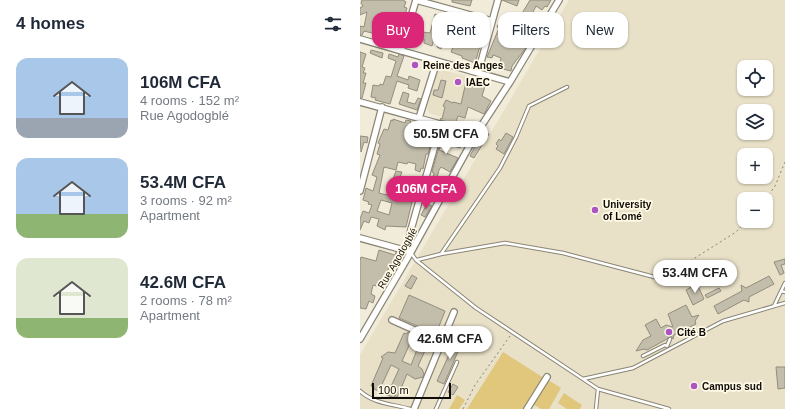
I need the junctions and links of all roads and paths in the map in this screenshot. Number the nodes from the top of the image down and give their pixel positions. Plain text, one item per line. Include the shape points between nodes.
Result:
1 (416, 0) edge
2 (498, 0) edge
3 (558, 0) edge
4 (492, 21) junction
5 (360, 39) edge
6 (401, 51) junction
7 (437, 61) junction
8 (478, 73) junction
9 (510, 82) junction
10 (567, 87) dead end
11 (360, 102) edge
12 (382, 107) junction
13 (419, 118) junction
14 (441, 124) junction
15 (476, 134) junction
16 (785, 162) edge
17 (360, 191) edge
18 (771, 192) edge
19 (740, 228) edge
20 (360, 238) edge
21 (412, 250) junction
22 (441, 254) junction
23 (416, 260) junction
24 (662, 279) joint
25 (785, 284) edge
26 (781, 291) junction
27 (785, 292) edge
28 (785, 303) edge
29 (774, 306) junction
30 (454, 312) dead end
31 (392, 320) dead end
32 (512, 332) junction
33 (360, 339) edge
34 (670, 339) dead end
35 (441, 342) junction
36 (667, 346) junction
37 (668, 350) junction
38 (643, 356) dead end
39 (457, 362) dead end
40 (546, 377) dead end
41 (583, 379) junction
42 (598, 389) junction
43 (360, 391) edge
44 (410, 409) edge
45 (414, 409) edge
46 (436, 409) edge
47 (463, 409) edge
48 (527, 409) edge
49 (596, 409) edge
50 (669, 409) edge

1 - 4 street
1 - 6 street
2 - 4 street
3 - 9 street, Rue Agodogblé
4 - 8 street
5 - 6 street
6 - 7 street
7 - 8 street
7 - 13 street
8 - 9 street
9 - 15 street, Rue Agodogblé
10 - 22 lane via 529,106 500,168
11 - 12 street
12 - 13 street
12 - 17 street
13 - 14 street
14 - 15 street
14 - 21 street via 410,233
15 - 21 street, Rue Agodogblé
16 - 18 path
19 - 24 path
20 - 21 street
21 - 23 lane
21 - 33 street, Rue Agodogblé
22 - 23 lane
22 - 24 lane via 505,243 563,253
23 - 32 lane via 476,308
25 - 26 lane
26 - 27 lane
26 - 29 lane
28 - 29 lane
29 - 37 lane via 723,321
30 - 35 street
31 - 35 street
32 - 41 lane
32 - 47 path
34 - 36 lane
35 - 45 street
36 - 37 lane
36 - 38 lane
37 - 41 lane via 633,368
39 - 46 lane
40 - 48 street
41 - 42 lane
42 - 49 lane
42 - 50 lane
43 - 44 lane via 366,397 381,403

